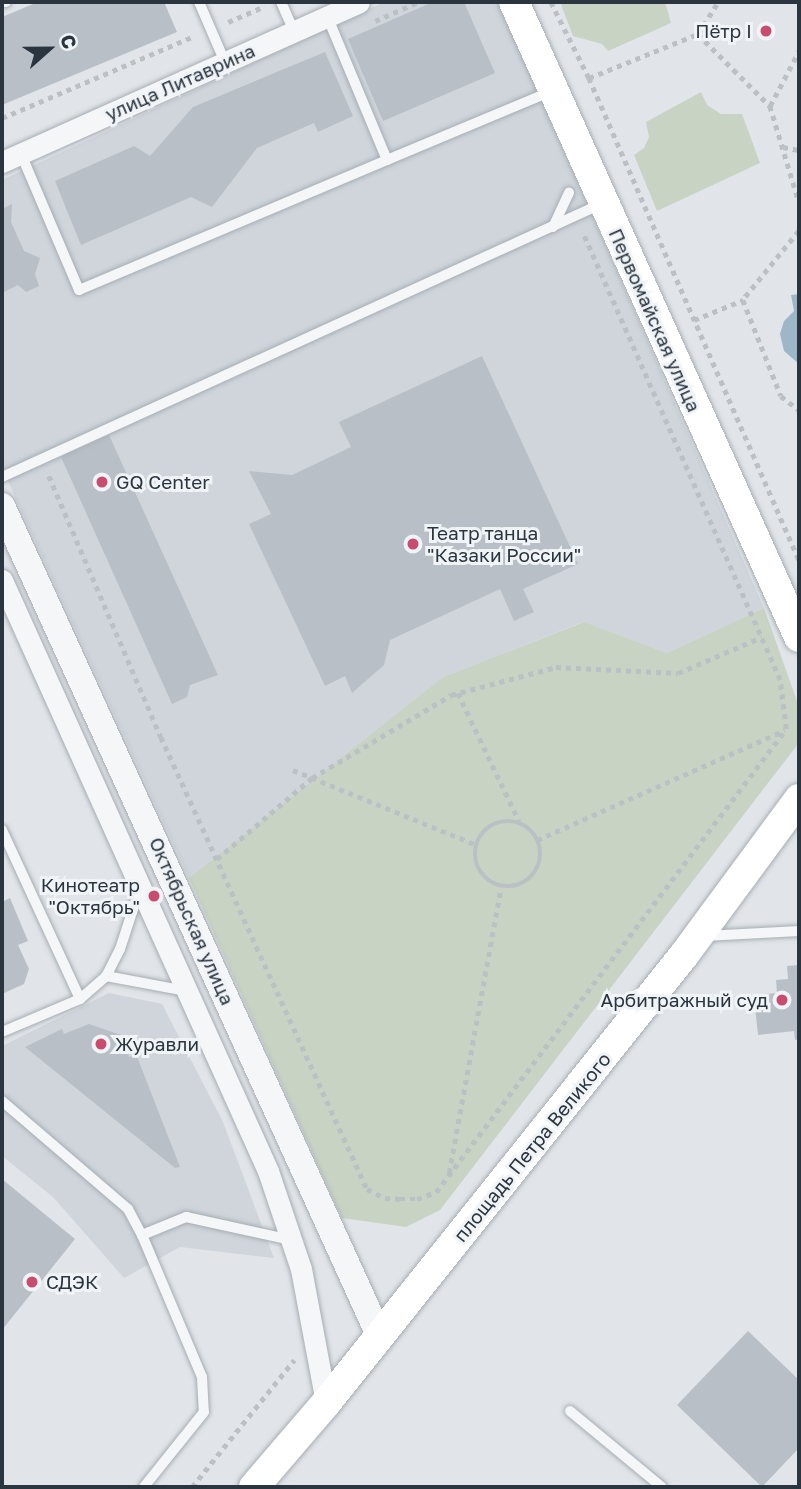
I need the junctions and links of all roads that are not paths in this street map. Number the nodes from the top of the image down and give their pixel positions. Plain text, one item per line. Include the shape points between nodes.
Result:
1 (198, 2) edge
2 (281, 2) edge
3 (359, 2) edge
4 (514, 2) edge
5 (327, 16) junction
6 (294, 31) junction
7 (225, 62) junction
8 (554, 90) junction
9 (11, 158) edge
10 (387, 160) junction
11 (569, 192) dead end
12 (589, 209) junction
13 (553, 227) junction
14 (2, 477) edge
15 (2, 506) edge
16 (2, 580) edge
17 (799, 637) edge
18 (799, 799) edge
19 (2, 830) edge
20 (140, 888) junction
21 (799, 931) edge
22 (698, 936) junction
23 (106, 976) junction
24 (187, 991) junction
25 (80, 999) junction
26 (2, 1032) edge
27 (2, 1101) edge
28 (297, 1154) junction
29 (268, 1171) junction
30 (142, 1235) junction
31 (291, 1240) junction
32 (380, 1337) junction
33 (326, 1403) junction
34 (570, 1411) dead end
35 (144, 1487) edge
36 (254, 1487) edge
37 (662, 1487) edge

1 - 7 lane
2 - 6 lane
3 - 5 street, улица Литаврина
4 - 8 main road, Первомайская улица
5 - 6 street, улица Литаврина
5 - 10 lane
6 - 7 street, улица Литаврина
7 - 9 street, улица Литаврина
8 - 10 lane
8 - 12 main road, Первомайская улица
9 - 10 lane via 79,290
11 - 13 lane
12 - 13 lane
12 - 17 main road, Первомайская улица
13 - 14 lane
15 - 28 street, Октябрьская улица
16 - 20 street
18 - 22 main road, площадь Петра Великого
19 - 25 lane
20 - 23 lane
20 - 24 street
21 - 22 lane
22 - 32 main road, площадь Петра Великого
23 - 24 lane
23 - 25 lane
24 - 29 street
25 - 26 lane
27 - 30 lane via 128,1209
28 - 29 street
28 - 32 street, Октябрьская улица
29 - 31 street
30 - 31 lane via 186,1217
30 - 35 lane via 202,1377 204,1412
31 - 33 street via 315,1335
32 - 33 main road, площадь Петра Великого
33 - 36 main road, площадь Петра Великого
34 - 37 lane

